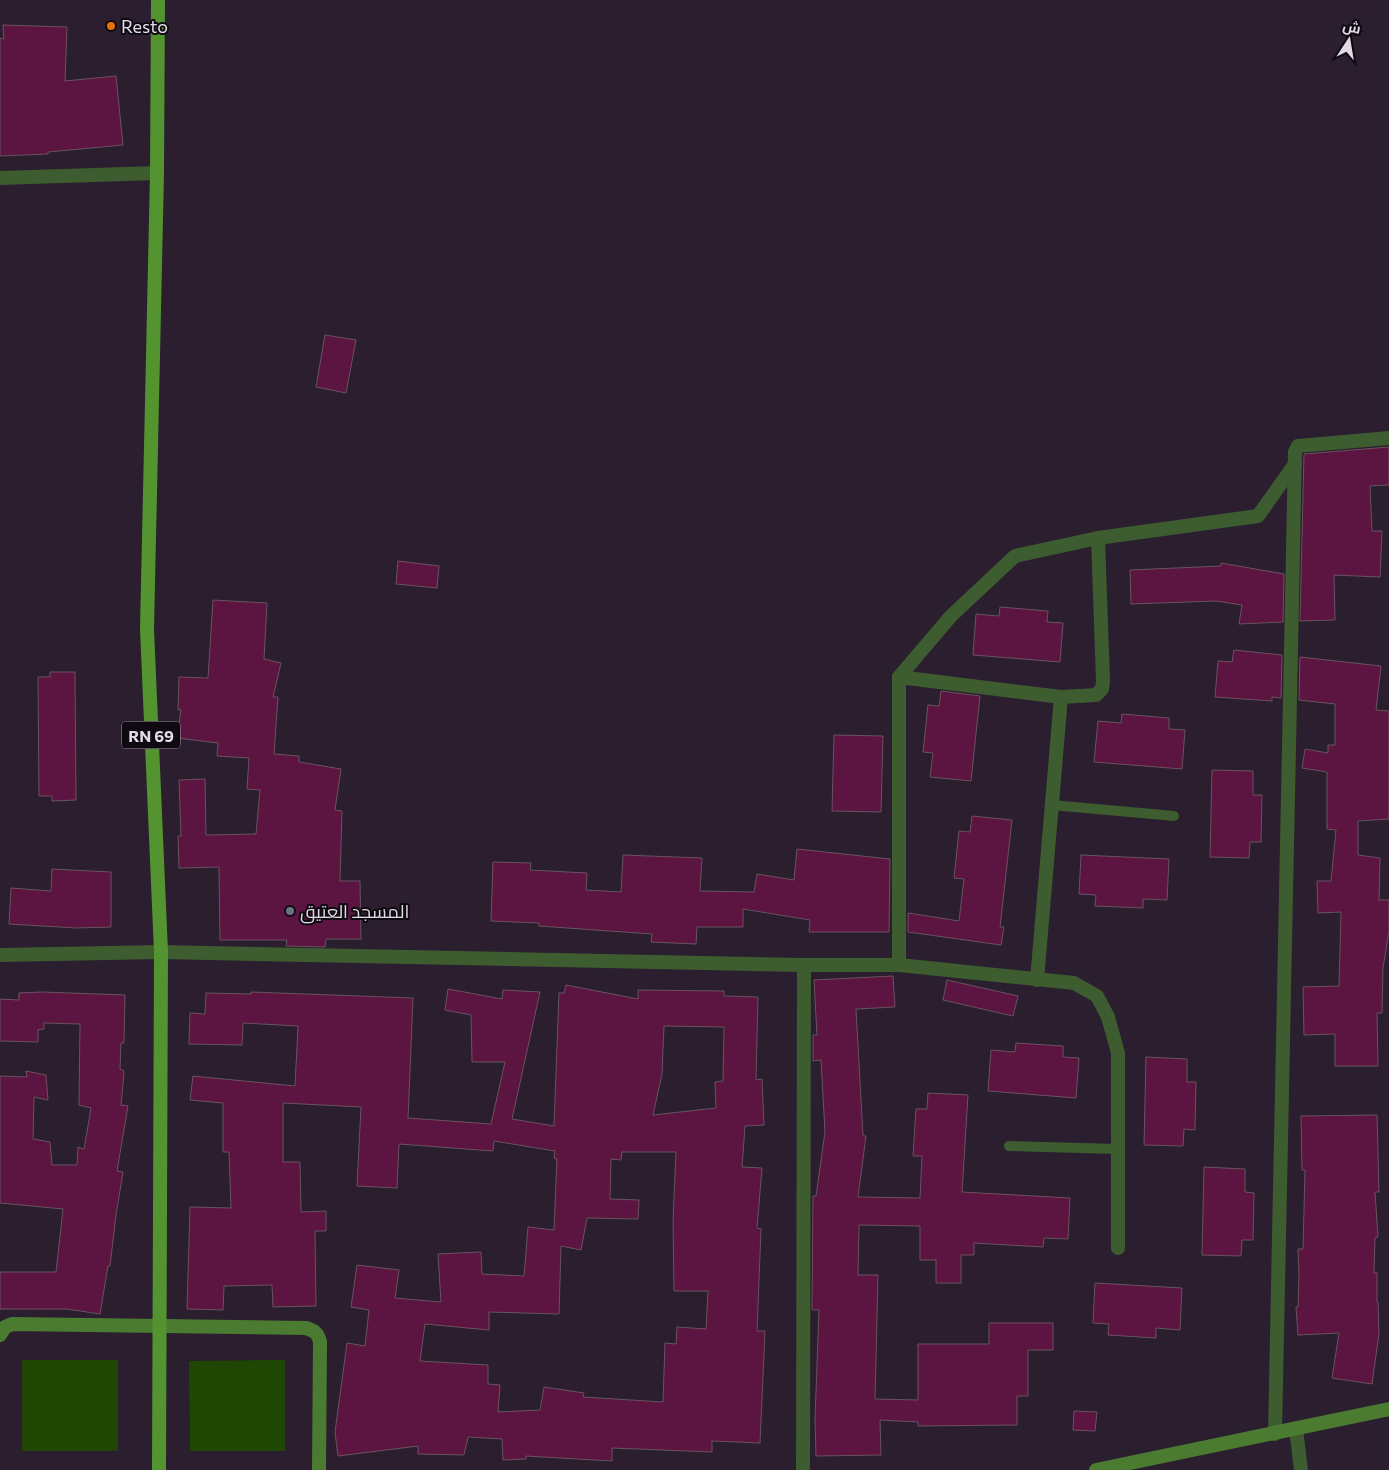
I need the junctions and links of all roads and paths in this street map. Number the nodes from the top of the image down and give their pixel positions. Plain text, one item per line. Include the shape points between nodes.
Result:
1 (158, 0) edge
2 (157, 173) junction
3 (0, 178) edge
4 (1389, 438) edge
5 (1295, 464) junction
6 (1098, 538) junction
7 (900, 677) junction
8 (1061, 697) junction
9 (1052, 805) junction
10 (1174, 816) dead end
11 (161, 952) junction
12 (0, 955) edge
13 (804, 965) junction
14 (899, 965) junction
15 (1037, 980) junction
16 (1009, 1146) dead end
17 (1118, 1149) junction
18 (1118, 1248) dead end
19 (160, 1327) junction
20 (0, 1335) edge
21 (1389, 1409) edge
22 (1296, 1429) junction
23 (1275, 1434) junction
24 (159, 1470) edge
25 (319, 1470) edge
26 (803, 1470) edge
27 (1096, 1470) edge
28 (1301, 1470) edge

1 - 2 main road, RN 69
2 - 3 street
2 - 11 main road, RN 69 via 147,629
4 - 5 street via 1298,446
5 - 6 street via 1258,516
5 - 23 street
6 - 7 street via 1015,556 951,616
6 - 8 street via 1104,681 1096,695
7 - 8 street
7 - 14 street
8 - 9 street
9 - 10 lane
9 - 15 street
11 - 12 street
11 - 13 street
11 - 19 main road, RN 69
13 - 14 street
13 - 26 street
14 - 15 street
15 - 17 street via 1074,983 1097,996 1108,1017 1118,1053
16 - 17 lane
17 - 18 street
19 - 20 main road via 12,1324 5,1327
19 - 24 main road, RN 69
19 - 25 main road via 314,1330 320,1342
21 - 22 main road
22 - 23 main road
22 - 28 street
23 - 27 main road

